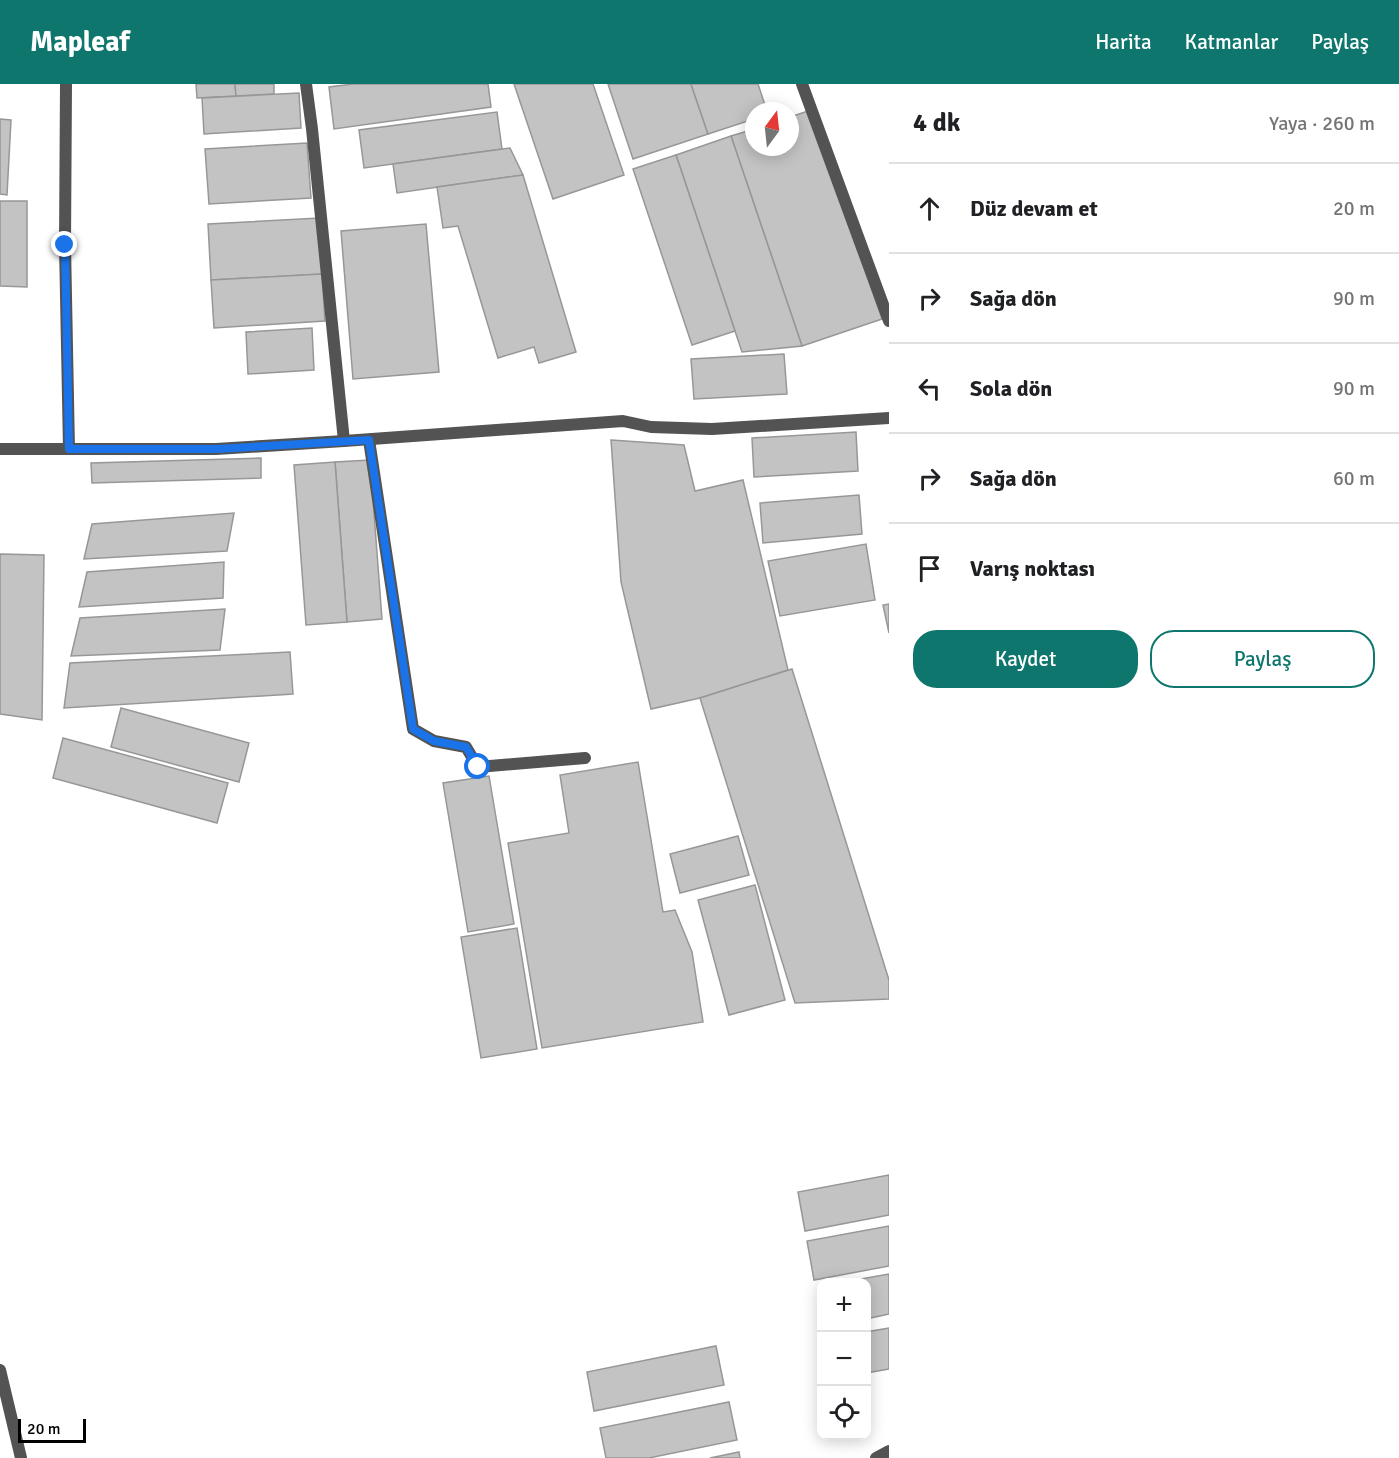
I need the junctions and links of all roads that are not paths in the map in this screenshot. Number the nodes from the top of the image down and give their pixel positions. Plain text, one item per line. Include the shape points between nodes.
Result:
1 (66, 84) edge
2 (306, 84) edge
3 (802, 84) edge
4 (889, 321) edge
5 (889, 418) edge
6 (369, 440) junction
7 (344, 441) junction
8 (0, 449) edge
9 (69, 449) junction
10 (585, 758) dead end
11 (0, 1370) edge
12 (889, 1451) edge
13 (21, 1458) edge
14 (876, 1458) edge

1 - 9 street
2 - 7 street
3 - 4 street
5 - 6 street via 712,429 651,427 623,421
6 - 7 street
6 - 10 street via 413,729 434,741 466,747 478,767
7 - 9 street via 216,449
8 - 9 street
11 - 13 street
12 - 14 street

